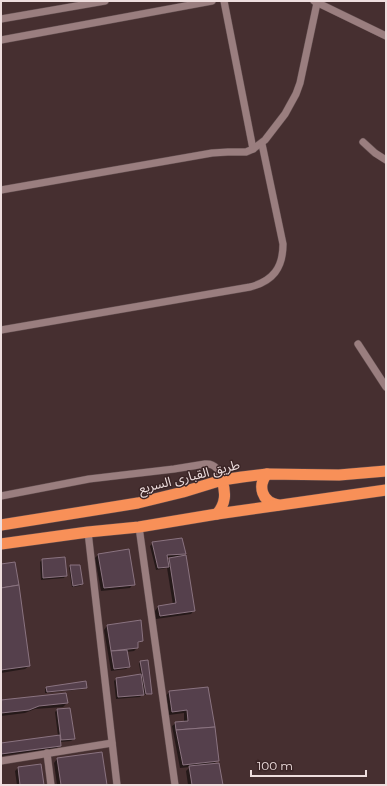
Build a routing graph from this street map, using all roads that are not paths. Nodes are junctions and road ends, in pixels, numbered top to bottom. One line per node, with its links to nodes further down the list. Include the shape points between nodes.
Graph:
1 (105, 1): 5 (street)
2 (212, 1): 7 (street)
3 (224, 1): 10 (street)
4 (315, 2): 6 (street); 9 (street, via 303,72 296,94 285,114)
5 (1, 19)
6 (386, 36)
7 (1, 40)
8 (363, 142): 11 (street)
9 (262, 144): 10 (street); 13 (street, via 283,244 280,264 268,280 250,288)
10 (253, 149): 12 (street, via 246,152 212,153)
11 (386, 160)
12 (1, 190)
13 (1, 330)
14 (358, 344): 15 (street)
15 (386, 387)
16 (386, 471): 17 (highway, طريق القبارى السريع, via 339,475)
17 (267, 474): 18 (highway, طريق القبارى السريع); 21 (highway, via 263,479 264,496 268,501)
18 (222, 480): 20 (street, via 216,466 205,464 89,480); 22 (highway, via 225,500); 23 (highway, طريق القبارى السريع, via 138,503)
19 (386, 490): 21 (highway)
20 (1, 496)
21 (279, 505): 22 (highway)
22 (217, 514): 24 (highway)
23 (1, 525)
24 (138, 527): 25 (highway); 32 (street)
25 (88, 532): 26 (highway); 27 (street)
26 (1, 544)
27 (112, 743): 28 (street); 31 (street)
28 (47, 754): 29 (street); 30 (street)
29 (1, 761)
30 (51, 785)
31 (117, 785)
32 (175, 785)

